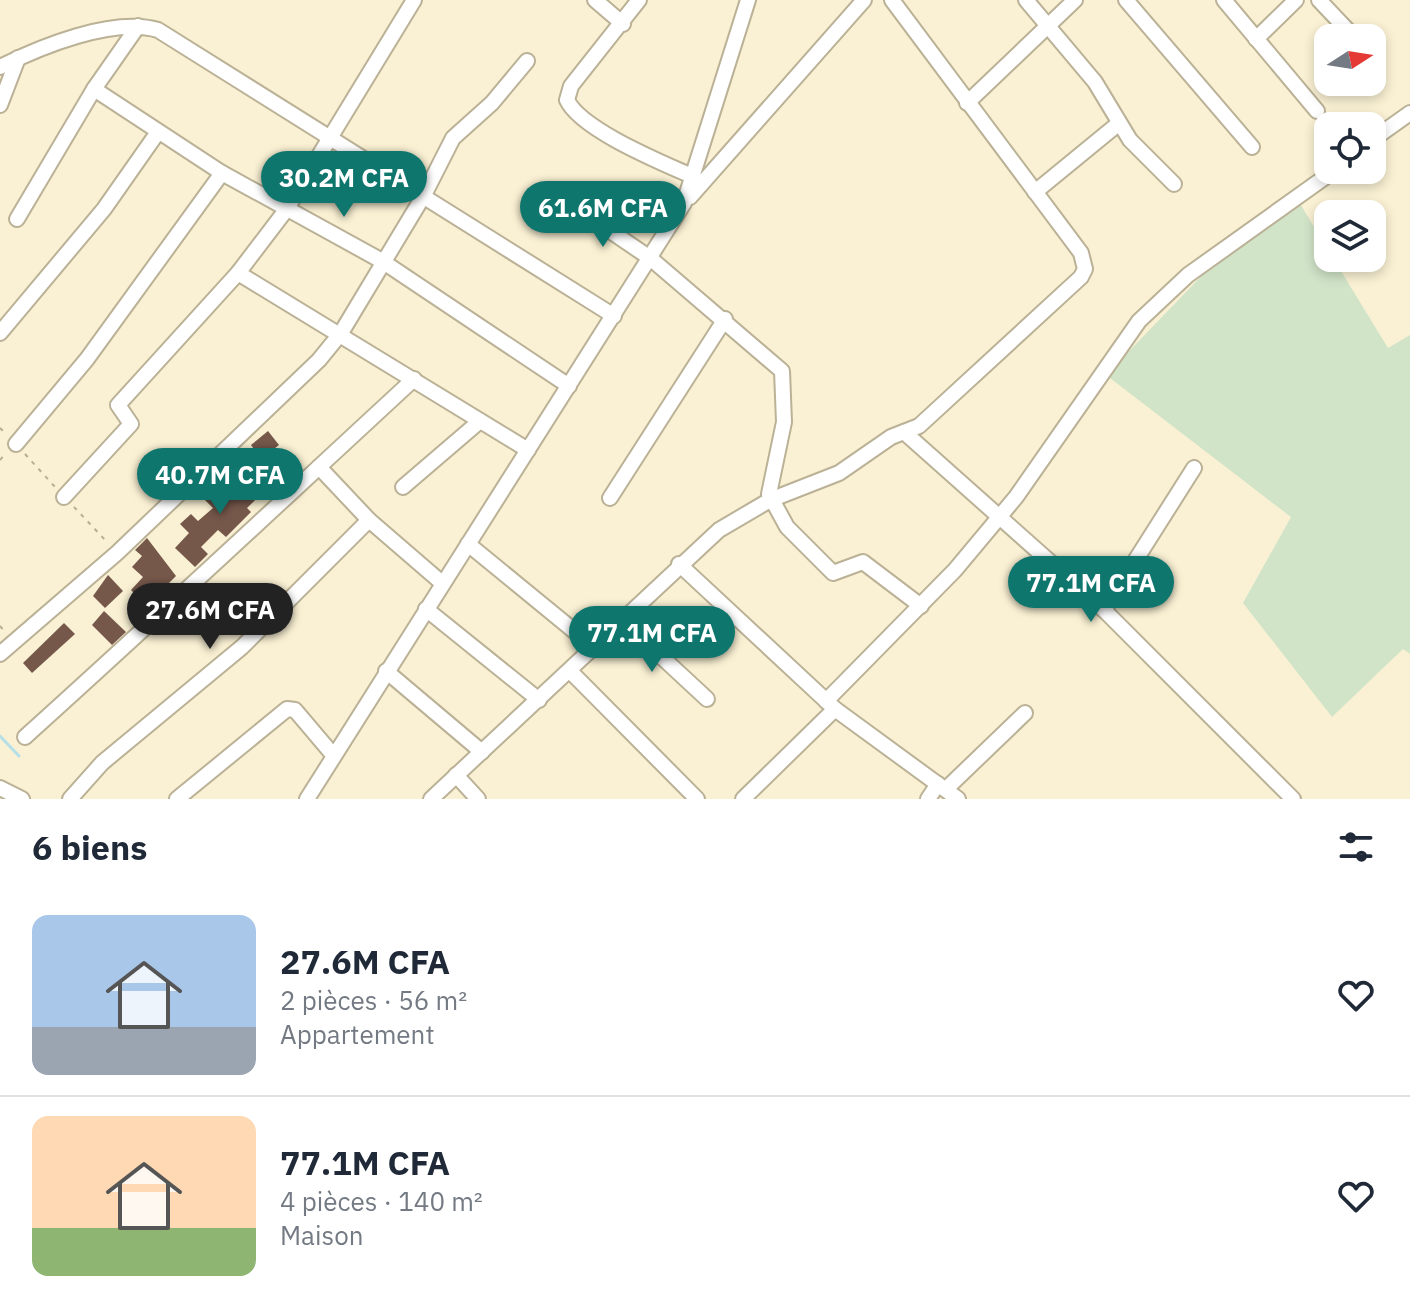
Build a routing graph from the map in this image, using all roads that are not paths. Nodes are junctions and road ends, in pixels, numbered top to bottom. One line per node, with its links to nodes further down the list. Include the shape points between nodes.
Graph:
1 (414, 0): 29 (street)
2 (595, 0): 13 (street)
3 (639, 0): 13 (street)
4 (748, 0): 32 (street)
5 (864, 0): 37 (street)
6 (892, 0): 22 (street)
7 (1026, 0): 15 (street)
8 (1075, 0): 15 (street)
9 (1126, 0): 30 (street)
10 (1224, 0): 17 (street)
11 (1296, 0): 17 (street)
12 (1319, 0): 14 (street)
13 (623, 24): 32 (street, via 571,86 567,100 616,140)
14 (1342, 24)
15 (1049, 25): 22 (street); 26 (street, via 1095,82)
16 (138, 26): 18 (street, via 38,48); 21 (street); 29 (street, via 158,30)
17 (1256, 39): 24 (street)
18 (18, 58): 20 (street); 23 (street)
19 (527, 61): 36 (street, via 453,138)
20 (0, 67)
21 (94, 89): 28 (street); 40 (street)
22 (967, 103): 35 (street)
23 (0, 105)
24 (1317, 111)
25 (1410, 113): 27 (street)
26 (1118, 124): 33 (street); 35 (street)
27 (1386, 130)
28 (158, 132): 31 (street); 46 (street, via 104,209)
29 (330, 138): 36 (street); 39 (street)
30 (1252, 147)
31 (222, 173): 39 (street); 52 (street, via 87,359)
32 (694, 177): 37 (street)
33 (1174, 184)
34 (1315, 184): 60 (street, via 1188,275 1139,321 1048,456)
35 (1035, 192): 51 (street, via 1081,253 1081,277 932,417)
36 (424, 195): 42 (street); 44 (street)
37 (684, 203): 41 (street)
38 (578, 209): 41 (street)
39 (286, 210): 42 (street); 43 (street)
40 (17, 219)
41 (650, 258): 44 (street); 45 (street)
42 (382, 261): 47 (street); 49 (street)
43 (238, 273): 47 (street); 57 (street, via 118,405 131,424)
44 (614, 316): 49 (street)
45 (725, 319): 58 (street); 59 (street, via 777,364 785,381 784,422)
46 (0, 333)
47 (341, 333): 48 (street); 70 (street, via 279,401 70,596)
48 (414, 379): 50 (street); 54 (street)
49 (569, 386): 53 (street)
50 (480, 421): 53 (street); 56 (street)
51 (904, 432): 59 (street, via 839,473); 60 (street)
52 (16, 444)
53 (528, 450): 62 (street)
54 (319, 467): 61 (street); 77 (street)
55 (1194, 468): 67 (street)
56 (403, 487)
57 (64, 497)
58 (610, 498)
59 (770, 500): 63 (street, via 719,530); 65 (street, via 797,539 833,573 863,562)
60 (997, 517): 65 (street); 67 (street)
61 (369, 520): 64 (street); 84 (street, via 242,647 102,763)
62 (468, 544): 64 (street); 69 (street)
63 (679, 564): 68 (street); 75 (street)
64 (442, 583): 66 (street)
65 (921, 606): 75 (street)
66 (426, 609): 71 (street); 74 (street)
67 (1104, 610): 93 (street)
68 (622, 620): 69 (street); 73 (street)
69 (595, 648): 72 (street)
70 (0, 654)
71 (386, 671): 78 (street); 79 (street)
72 (570, 671): 74 (street); 89 (street)
73 (707, 699)
74 (539, 700): 78 (street)
75 (830, 705): 81 (street); 90 (street)
76 (1025, 713): 81 (street)
77 (25, 737)
78 (482, 752): 80 (street)
79 (334, 756): 85 (street, via 295,710 287,709); 86 (street)
80 (456, 775): 87 (street); 88 (street)
81 (942, 786): 91 (street); 92 (street)
82 (0, 788): 83 (street)
83 (22, 799)
84 (70, 799)
85 (177, 799)
86 (307, 799)
87 (431, 799)
88 (478, 799)
89 (697, 799)
90 (743, 799)
91 (928, 799)
92 (958, 799)
93 (1293, 799)

